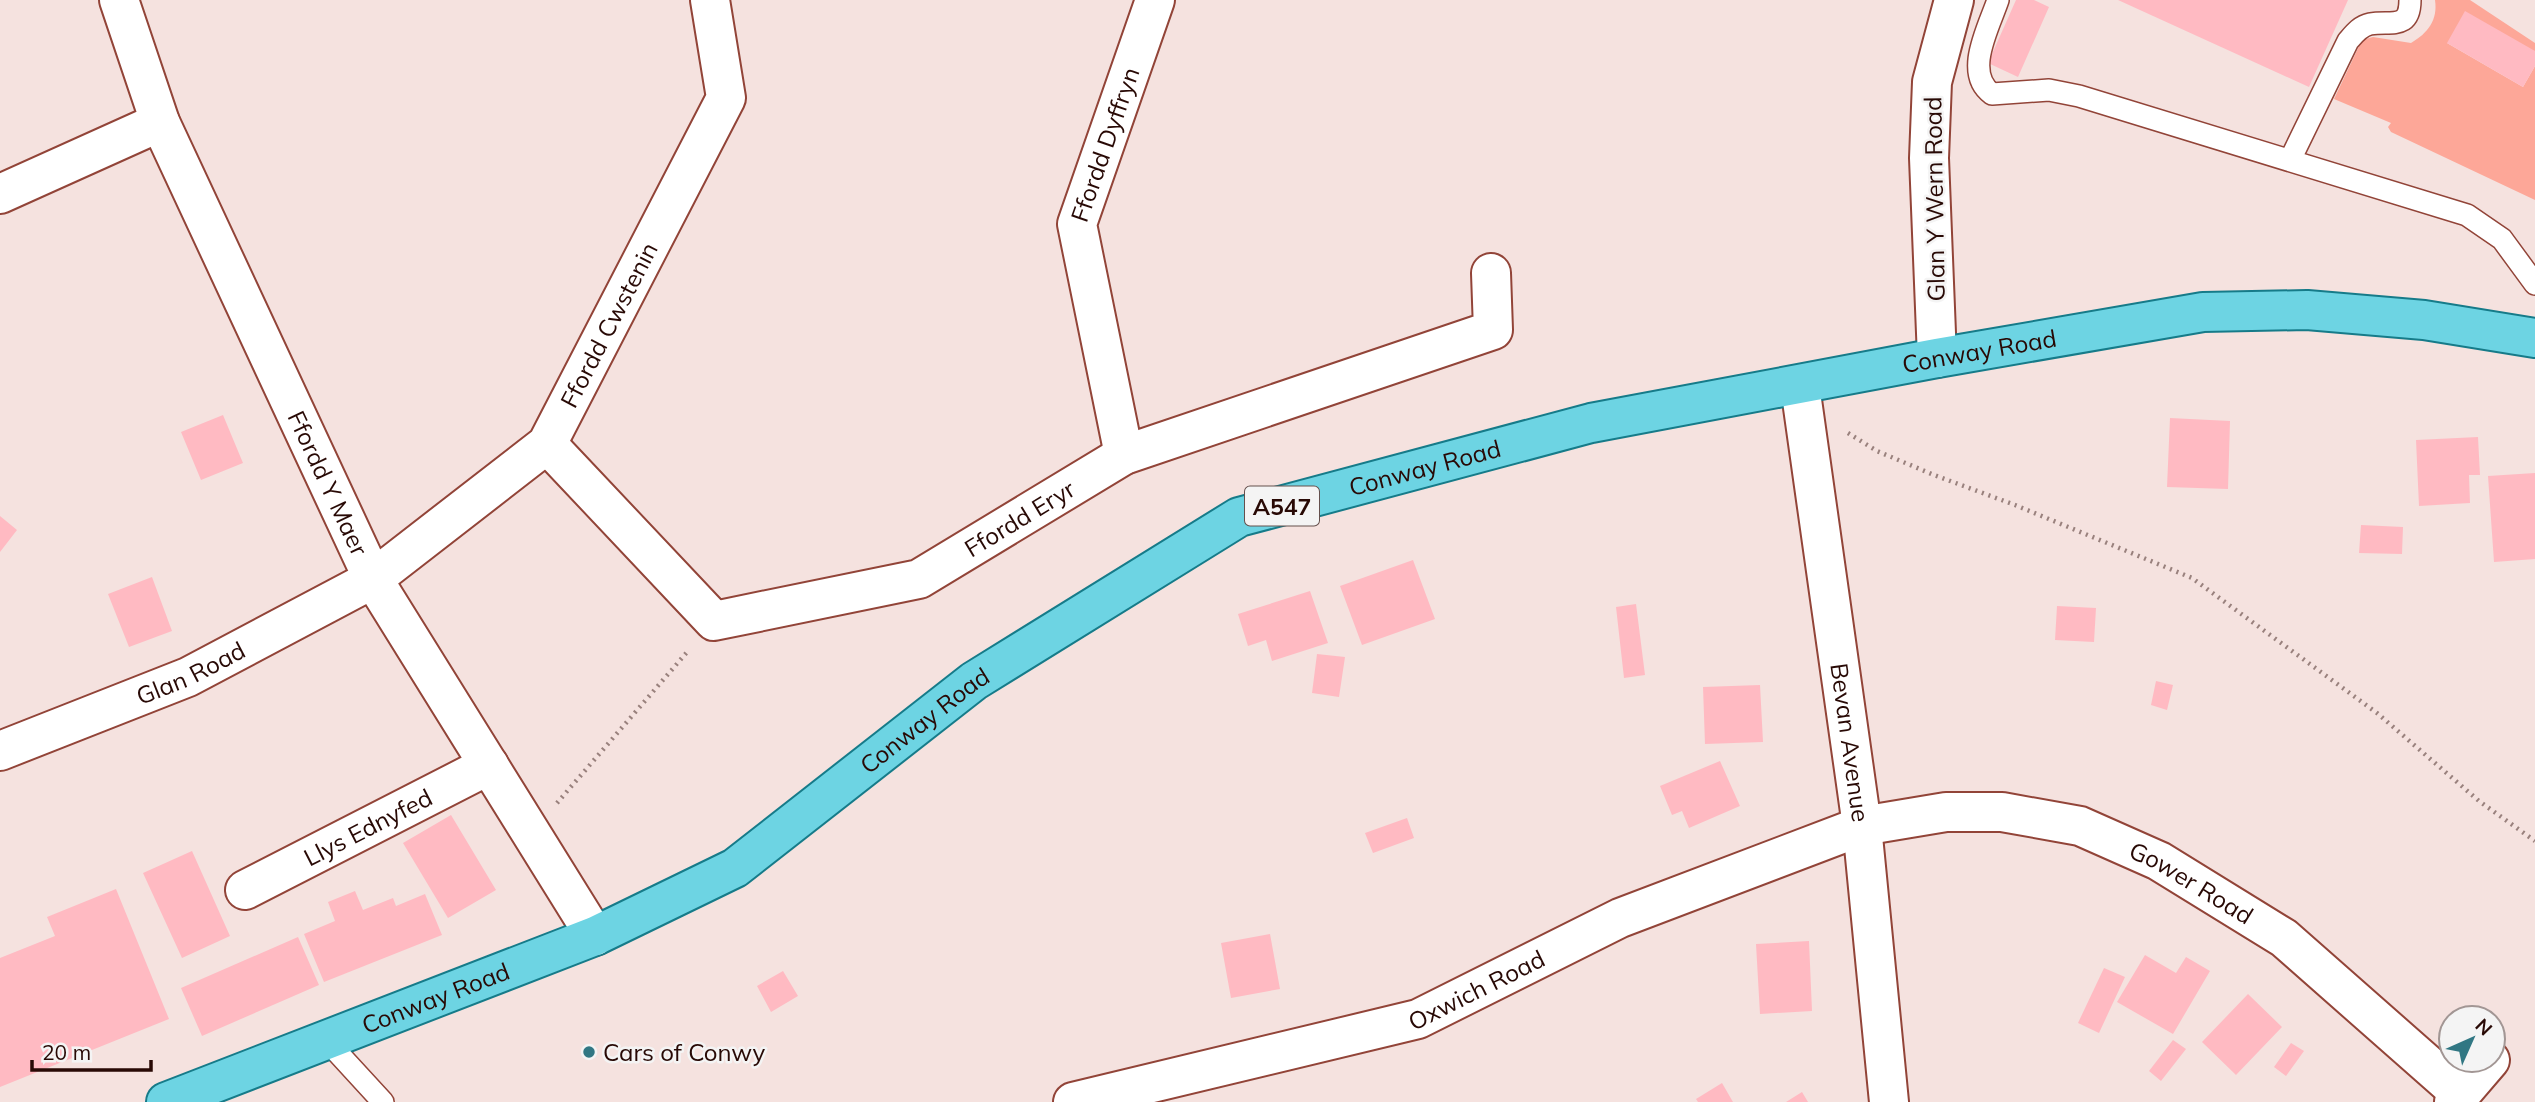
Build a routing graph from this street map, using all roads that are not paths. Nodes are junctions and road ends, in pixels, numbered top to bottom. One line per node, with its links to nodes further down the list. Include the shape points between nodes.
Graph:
1 (120, 0): 7 (street, Ffordd Y Maer)
2 (709, 0): 15 (street, Ffordd Cwstenin, via 726,98)
3 (1155, 0): 16 (street, Ffordd Dyffryn, via 1077,224)
4 (1955, 0): 13 (street, Glan Y Wern Road, via 1932,82 1929,158)
5 (1998, 0): 8 (lane, via 1979,66 1980,80 1992,94 2049,90 2079,96)
6 (2410, 0): 8 (lane, via 2405,19 2367,24 2348,41)
7 (160, 122): 9 (street); 17 (street, Ffordd Y Maer)
8 (2290, 160): 11 (lane, via 2467,215 2502,239)
9 (0, 194)
10 (1491, 272): 16 (street, Ffordd Eryr, via 1493,330)
11 (2535, 284)
12 (2535, 338): 13 (main road, Conway Road / A547, via 2424,320 2307,310 2203,312)
13 (1937, 358): 14 (main road, Conway Road / A547)
14 (1801, 395): 20 (street, Bevan Avenue); 22 (main road, Conway Road / A547, via 1591,424 1238,517 974,681 736,868)
15 (547, 443): 16 (street, Ffordd Eryr, via 714,621 919,579); 17 (street, Ffordd Cwstenin)
16 (1124, 455)
17 (373, 579): 18 (street, Glan Road, via 188,677); 19 (street, Ffordd Y Maer)
18 (0, 751)
19 (489, 765): 21 (street, Llys Ednyfed); 22 (street, Ffordd Y Maer)
20 (1862, 826): 25 (street, Gower Road, via 1946,812 2002,812 2080,826 2159,861 2284,938); 28 (street, Oxwich Road, via 1620,918 1418,1018); 29 (street, Bevan Avenue)
21 (245, 890)
22 (595, 936): 23 (main road, Conway Road / A547)
23 (326, 1040): 26 (main road, Conway Road / A547); 27 (lane)
24 (2478, 1074): 25 (street, Gower Road)
25 (2457, 1098)
26 (166, 1102)
27 (383, 1102)
28 (1073, 1102)
29 (1889, 1102)

